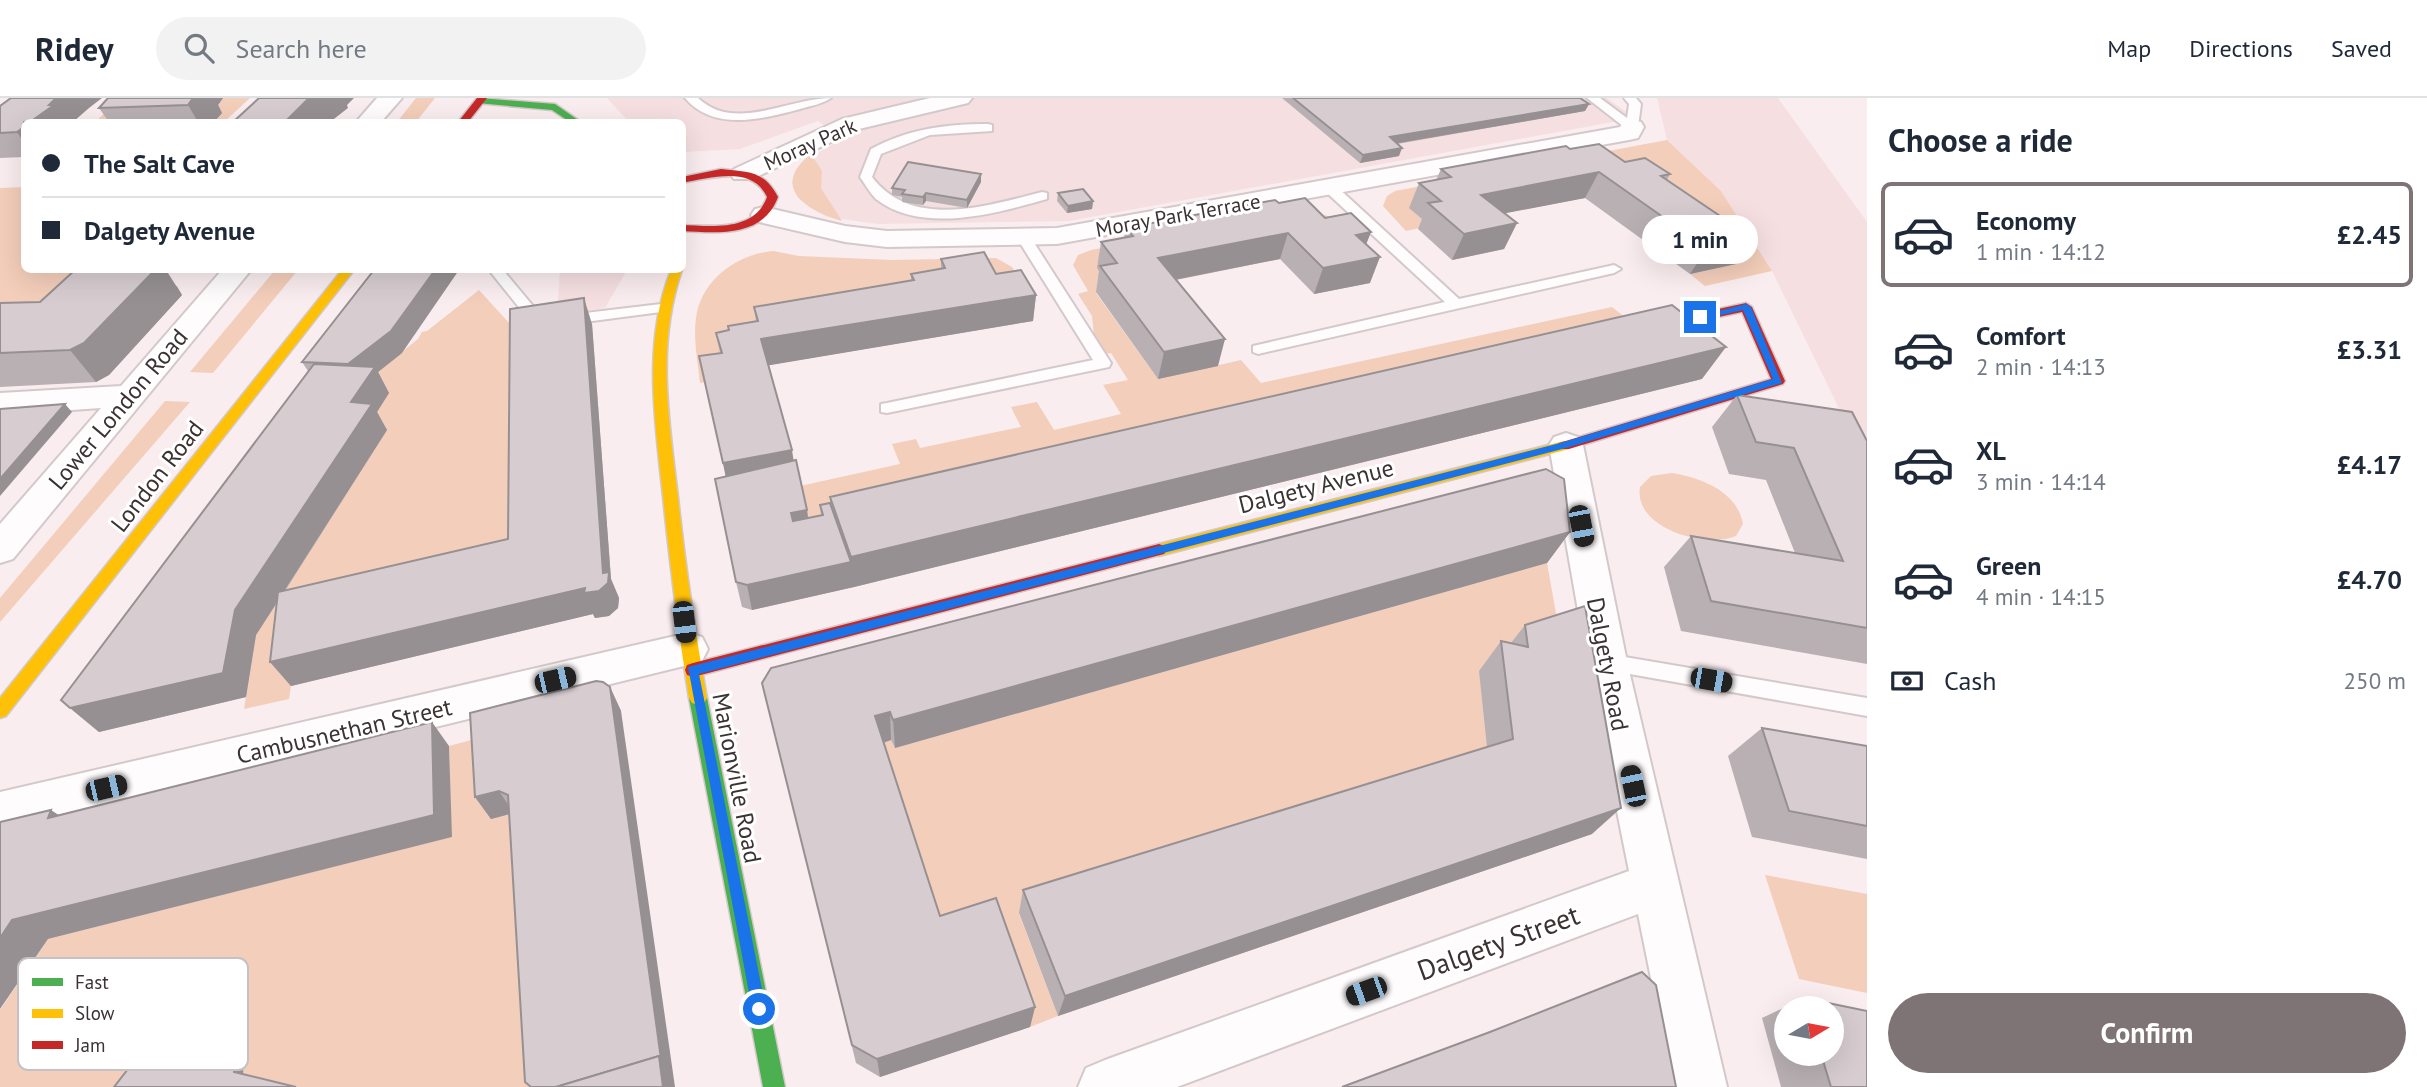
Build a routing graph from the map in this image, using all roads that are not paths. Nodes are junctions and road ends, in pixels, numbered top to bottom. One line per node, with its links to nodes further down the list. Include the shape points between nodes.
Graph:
1 (390, 98): 8 (street)
2 (691, 98): 3 (lane, via 712,112 744,117)
3 (825, 98)
4 (960, 98): 13 (street, Moray Park, via 851,124)
5 (1593, 98): 11 (lane)
6 (1629, 98): 11 (lane, via 1635,104)
7 (481, 99): 9 (street); 10 (street, via 555,107)
8 (371, 119)
9 (465, 119)
10 (572, 119)
11 (1632, 127): 15 (street, Moray Park Terrace, via 1629,133)
12 (988, 128): 16 (lane, via 957,127 892,141 875,152 866,177 870,188 908,209 936,213 995,210)
13 (743, 174): 14 (street, via 712,172); 17 (street, via 769,186 774,195)
14 (686, 179)
15 (1331, 189): 19 (street, Moray Park Terrace); 26 (lane)
16 (1042, 196)
17 (764, 215): 18 (street, via 735,229); 19 (street, Moray Park Terrace, via 887,239)
18 (691, 230): 20 (street)
19 (1024, 238): 32 (lane, via 1102,363)
20 (687, 247)
21 (1614, 269): 26 (lane)
22 (234, 273): 30 (street, Lower London Road)
23 (346, 273): 38 (street, London Road)
24 (498, 273): 27 (lane, via 539,323)
25 (675, 273): 27 (street, Marionville Road)
26 (1455, 304): 29 (lane)
27 (661, 308): 35 (street, Marionville Road, via 658,334 664,429)
28 (1653, 327): 33 (street, Dalgety Avenue, via 1746,307 1778,381)
29 (1258, 349)
30 (129, 396): 31 (street); 34 (street, Lower London Road)
31 (0, 404)
32 (887, 408)
33 (1566, 445): 35 (street, Dalgety Avenue); 36 (street, Dalgety Road)
34 (5, 538)
35 (690, 659): 39 (street, Cambusnethan Street); 41 (street, Marionville Road)
36 (1607, 662): 37 (lane); 40 (street, Dalgety Road)
37 (1867, 707)
38 (0, 711)
39 (0, 813)
40 (1654, 885): 42 (street, Dalgety Street); 43 (street, Dalgety Road)
41 (774, 1087)
42 (1105, 1087)
43 (1700, 1087)

